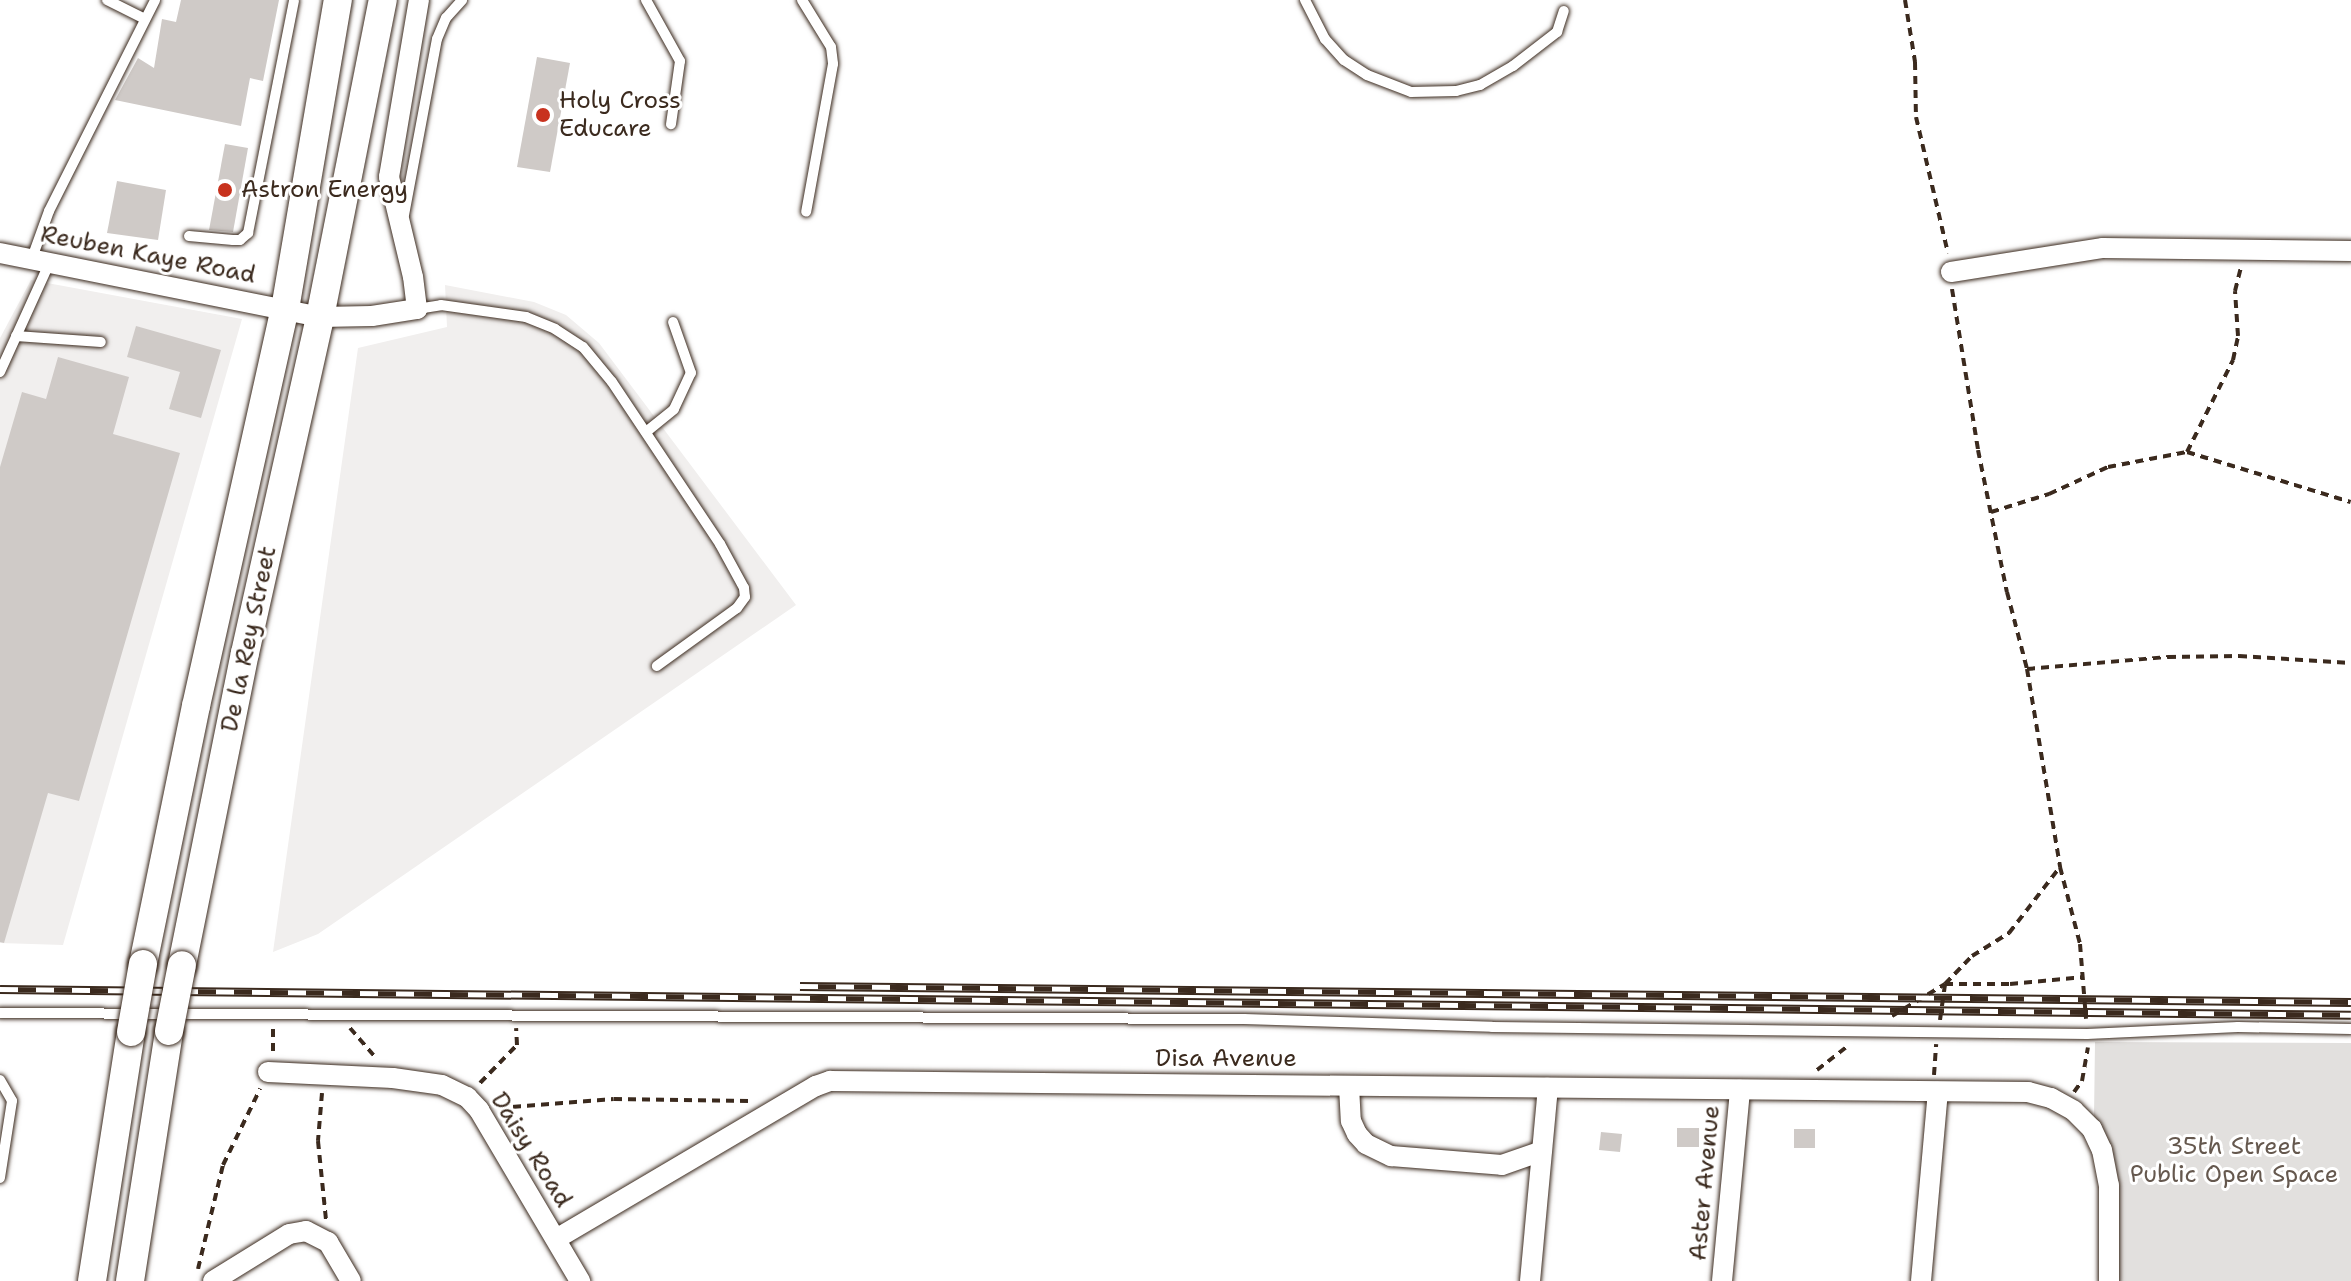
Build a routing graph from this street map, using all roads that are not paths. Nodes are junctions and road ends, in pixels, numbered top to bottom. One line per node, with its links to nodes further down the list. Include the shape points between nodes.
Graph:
1 (107, 0): 12 (lane)
2 (155, 0): 12 (lane)
3 (294, 0): 16 (lane, via 248,233 240,240)
4 (338, 0): 21 (main road, De la Rey Street)
5 (383, 0): 23 (main road, De la Rey Street)
6 (419, 0): 15 (street, via 389,177)
7 (462, 0): 15 (lane, via 437,39)
8 (646, 0): 13 (lane, via 680,61)
9 (802, 0): 14 (lane, via 831,47 833,64)
10 (1305, 0): 11 (lane, via 1325,39 1344,60 1411,92 1480,85 1557,32)
11 (1564, 11)
12 (145, 19): 19 (lane, via 55,198)
13 (671, 124)
14 (806, 212)
15 (402, 228): 22 (street)
16 (189, 236)
17 (2351, 251): 20 (street, via 2103,248)
18 (0, 253): 19 (street, Reuben Kaye Road)
19 (41, 260): 21 (street, Reuben Kaye Road); 25 (lane)
20 (1951, 272)
21 (285, 309): 23 (street, Reuben Kaye Road); 42 (main road, De la Rey Street, bridge, via 143,964)
22 (417, 309): 23 (street, Reuben Kaye Road); 28 (lane, via 441,305 490,310 555,329 583,347)
23 (320, 317): 43 (main road, De la Rey Street, bridge, via 182,965)
24 (673, 322): 28 (lane, via 691,373 674,409)
25 (16, 336): 26 (lane); 27 (lane)
26 (101, 342)
27 (0, 372)
28 (646, 432): 29 (lane, via 720,544 745,597)
29 (657, 666)
30 (0, 1013): 31 (lane, via 1244,1019 1939,1033)
31 (2351, 1029)
32 (268, 1072): 40 (street, Daisy Road, via 442,1085 473,1103)
33 (0, 1080): 39 (lane, via 12,1101)
34 (1349, 1086): 35 (street, Disa Avenue); 38 (street, via 1357,1134 1391,1156 1493,1166); 40 (street, Disa Avenue, via 830,1081)
35 (1548, 1088): 36 (street, Disa Avenue); 38 (street)
36 (1740, 1090): 37 (street, Disa Avenue); 47 (street, Aster Avenue)
37 (1938, 1092): 48 (street); 49 (street, Disa Avenue, via 2028,1092 2061,1103 2092,1129 2106,1160)
38 (1542, 1151): 46 (street)
39 (0, 1178)
40 (556, 1239): 45 (street, Daisy Road)
41 (205, 1279): 44 (street, via 289,1234 306,1231 328,1242)
42 (92, 1281)
43 (130, 1281)
44 (351, 1281)
45 (580, 1281)
46 (1530, 1281)
47 (1722, 1281)
48 (1921, 1281)
49 (2109, 1281)

